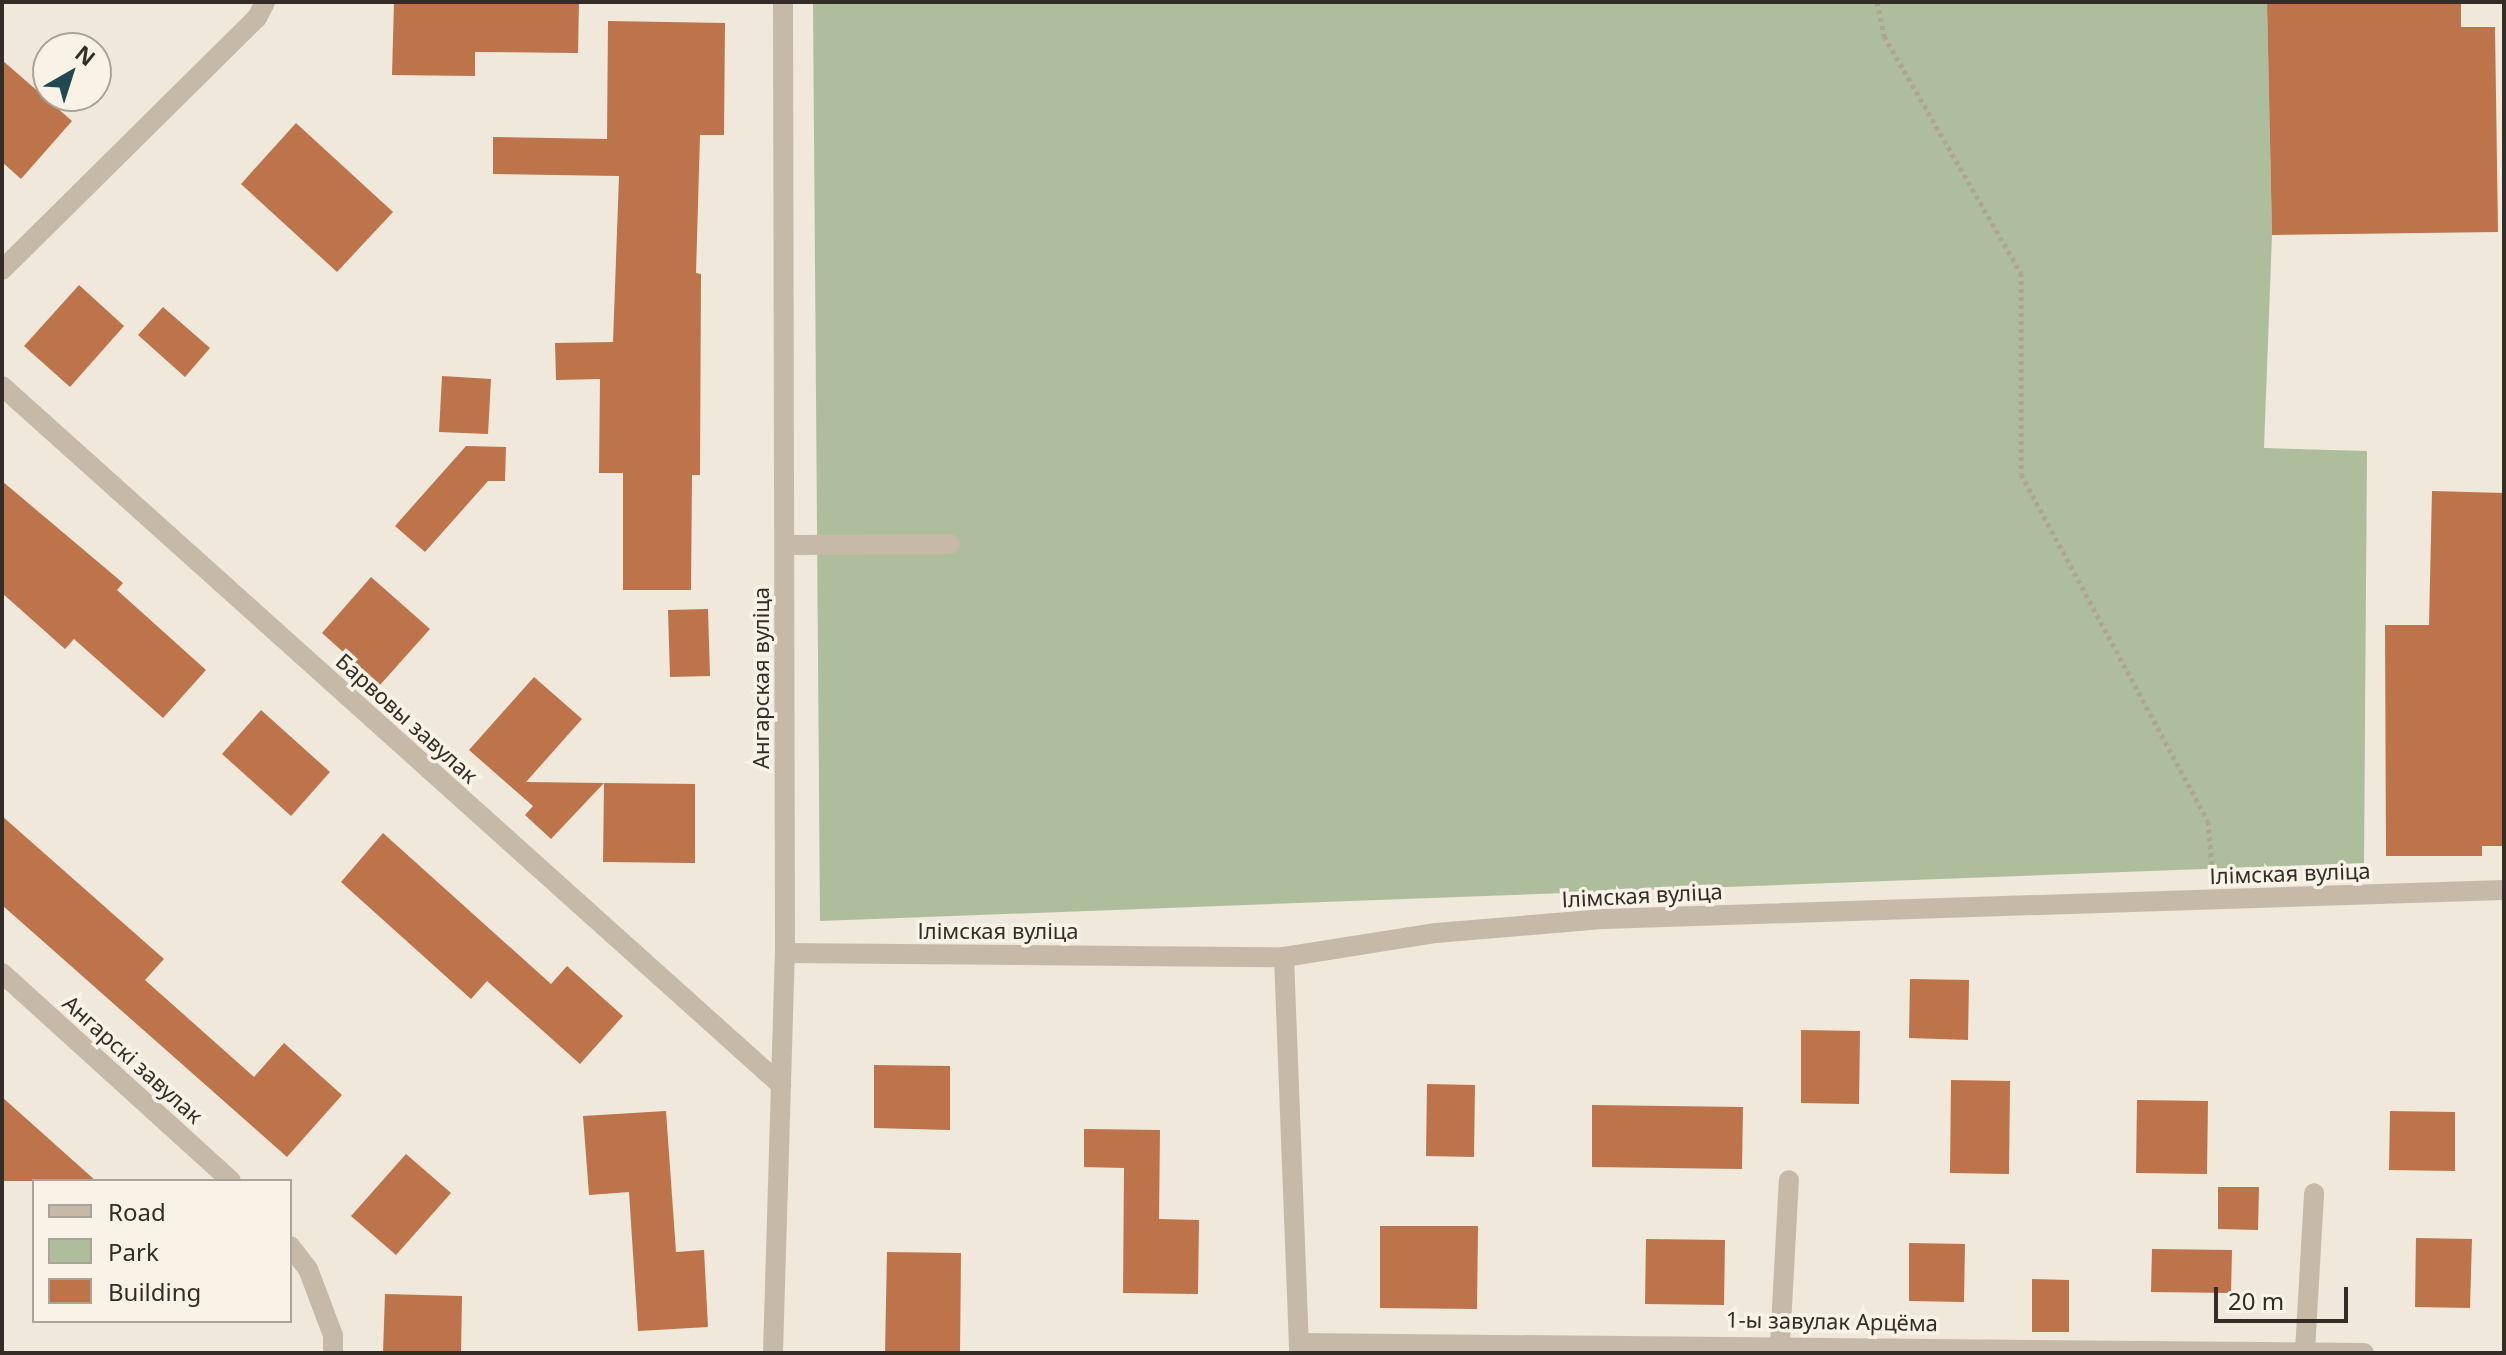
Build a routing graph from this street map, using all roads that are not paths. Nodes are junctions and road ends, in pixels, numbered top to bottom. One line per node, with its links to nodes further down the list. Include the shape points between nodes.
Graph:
1 (265, 2): 3 (street, via 257,18)
2 (783, 2): 6 (street, Ангарская вуліца)
3 (2, 270)
4 (2, 386): 11 (street, Барвовы завулак)
5 (950, 544): 6 (street)
6 (785, 545): 8 (street, Ангарская вуліца)
7 (2504, 890): 9 (street, Ілімская вуліца, via 1604,919 1436,933)
8 (785, 953): 9 (street, Ілімская вуліца); 11 (street, Ангарская вуліца)
9 (1284, 957): 17 (street, 1-ы завулак Арцёма)
10 (2, 973): 12 (street, Ангарскі завулак)
11 (781, 1085): 20 (street, Ангарская вуліца)
12 (229, 1179)
13 (1789, 1180): 16 (street)
14 (2314, 1193): 18 (street)
15 (292, 1249): 19 (street, via 308,1269 333,1335)
16 (1780, 1344): 17 (street, 1-ы завулак Арцёма); 18 (street, 1-ы завулак Арцёма)
17 (1299, 1348)
18 (2305, 1351): 21 (street, 1-ы завулак Арцёма)
19 (333, 1353)
20 (773, 1353)
21 (2364, 1353)

